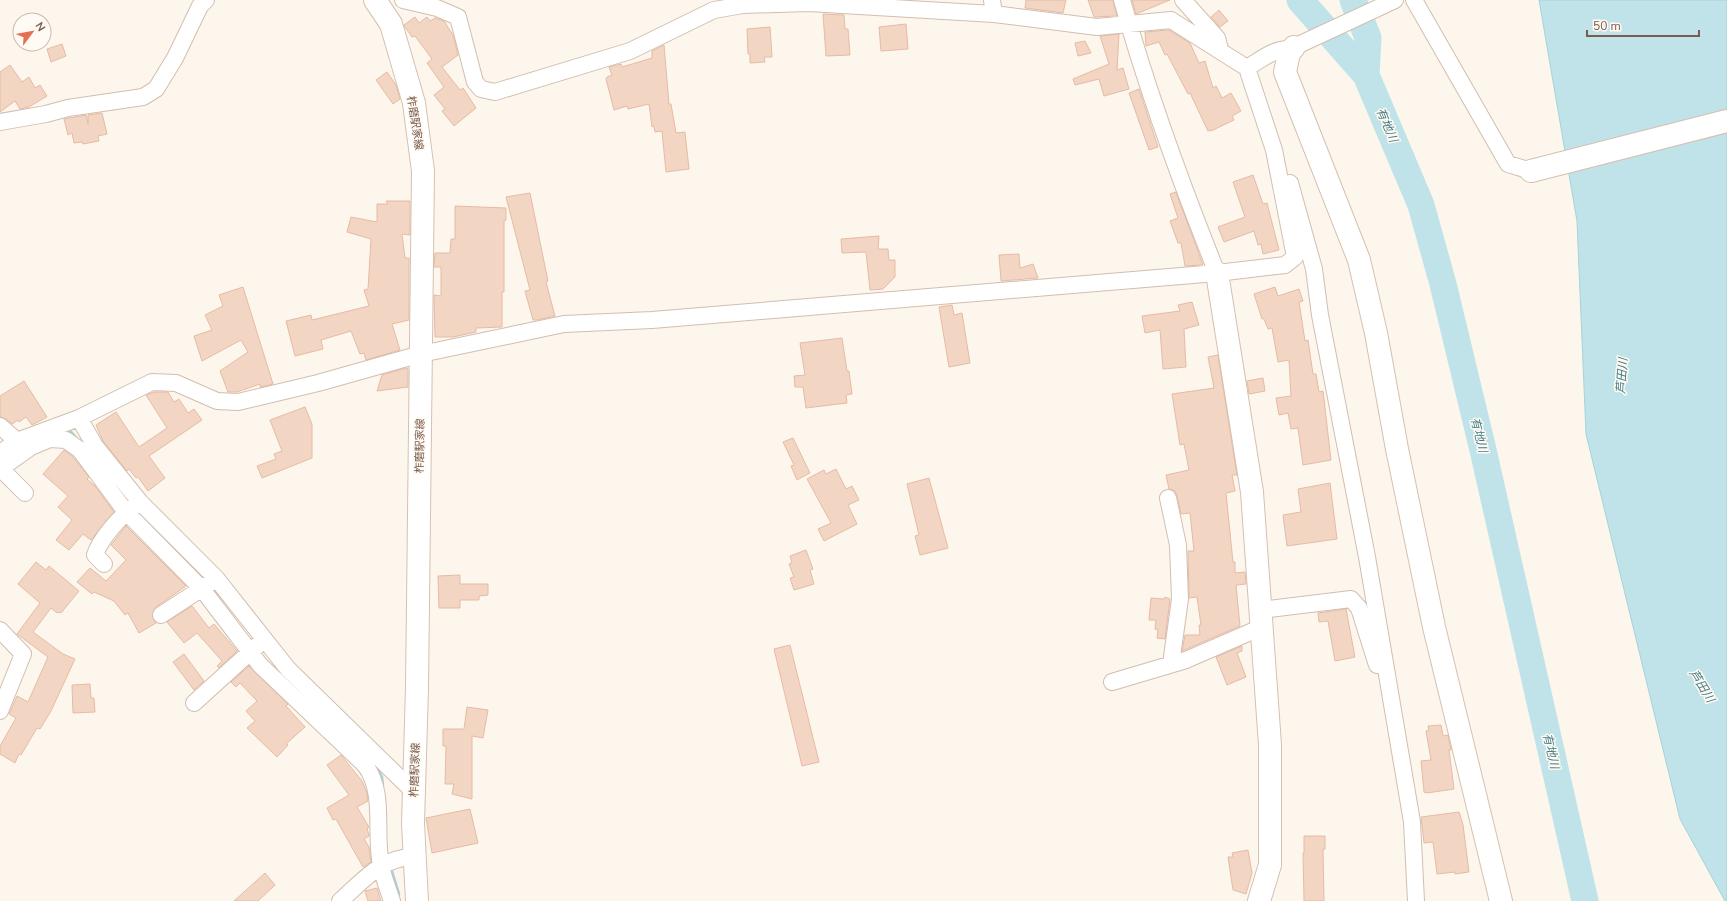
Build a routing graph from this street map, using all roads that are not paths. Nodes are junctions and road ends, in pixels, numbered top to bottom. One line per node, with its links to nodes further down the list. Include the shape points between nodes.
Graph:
1 (375, 0): 19 (street, 柞磨駅家線, via 391,24 415,111 422,171)
2 (403, 0): 8 (street, via 437,8 458,17 475,82 481,89 495,92 630,51)
3 (1122, 0): 10 (street)
4 (1183, 0): 12 (street, via 1217,38)
5 (1395, 0): 11 (street)
6 (1414, 0): 17 (street, via 1508,164)
7 (200, 2): 15 (street, via 175,58 156,89 143,97 68,108)
8 (711, 5): 9 (street, via 809,3)
9 (993, 7): 10 (street, via 1097,26)
10 (1128, 24): 12 (street, via 1172,20); 18 (street, via 1154,108)
11 (1292, 49): 13 (street, via 1285,48); 49 (street, via 1285,72 1359,260 1376,333 1434,627)
12 (1221, 51): 13 (street)
13 (1247, 68): 16 (street)
14 (1727, 120): 17 (street)
15 (0, 122)
16 (1274, 150): 18 (street, via 1295,257 1285,265); 37 (street, via 1286,168 1314,269 1320,315)
17 (1531, 171)
18 (1217, 273): 19 (street, via 660,319 564,324); 32 (street, via 1252,492)
19 (421, 354): 20 (street, via 238,402 217,401 176,383 152,382); 41 (street, 柞磨駅家線)
20 (78, 418): 22 (street); 26 (street, via 95,446)
21 (0, 426): 22 (street)
22 (17, 442): 23 (street)
23 (0, 464): 24 (street); 27 (street, via 50,439 66,440 80,450)
24 (25, 493)
25 (1168, 498): 36 (street, via 1178,545 1180,599)
26 (140, 502): 27 (street); 29 (street)
27 (126, 512): 28 (street, via 98,547 95,555); 30 (street)
28 (104, 564)
29 (216, 578): 30 (street); 34 (street)
30 (202, 589): 31 (street); 35 (street)
31 (161, 615)
32 (1261, 618): 36 (street, via 1186,660); 37 (street, via 1351,600 1359,608 1380,673); 47 (street, via 1270,745 1270,865)
33 (0, 630): 40 (street, via 23,654)
34 (264, 641): 35 (street); 41 (street, via 288,669)
35 (250, 652): 39 (street); 43 (street, via 260,665 365,765 372,775 377,795)
36 (1171, 664): 38 (street)
37 (1388, 678): 48 (street, via 1412,822)
38 (1112, 682)
39 (194, 703)
40 (0, 711)
41 (414, 792): 42 (street, 柞磨駅家線)
42 (408, 857): 43 (street); 46 (street, 柞磨駅家線)
43 (380, 865): 44 (street); 45 (street)
44 (340, 901)
45 (392, 901)
46 (417, 901)
47 (1259, 901)
48 (1416, 901)
49 (1501, 901)

